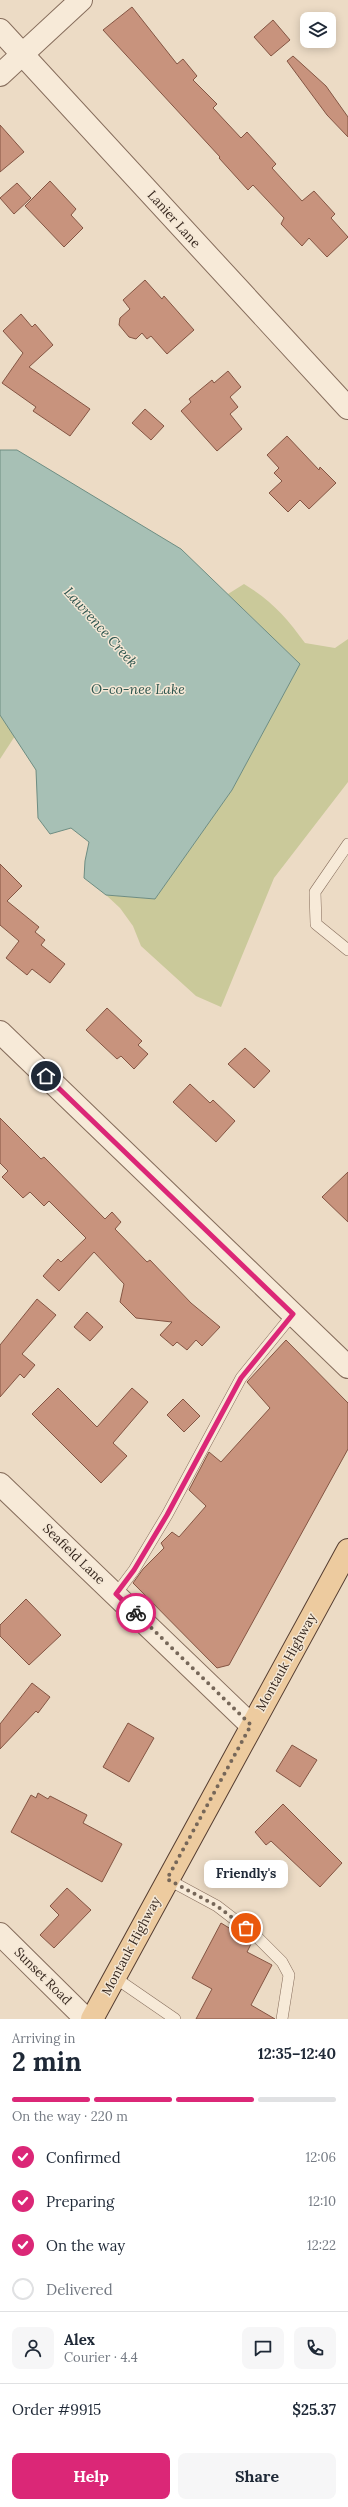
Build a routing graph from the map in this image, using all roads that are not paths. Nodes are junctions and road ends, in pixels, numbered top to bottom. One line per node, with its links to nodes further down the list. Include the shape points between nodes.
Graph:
1 (82, 0): 3 (street)
2 (0, 30): 3 (street, Lanier Lane)
3 (23, 54): 4 (street); 5 (street, Lanier Lane)
4 (0, 75)
5 (348, 408)
6 (348, 844): 7 (lane, via 315,892 316,924)
7 (348, 950)
8 (0, 1032): 9 (street)
9 (293, 1314): 10 (street); 13 (lane, via 241,1378 163,1522)
10 (348, 1367)
11 (0, 1484): 13 (street, Seafield Lane)
12 (346, 1556): 14 (main road, Montauk Highway)
13 (116, 1594): 14 (street, Seafield Lane)
14 (251, 1725): 15 (main road, Montauk Highway)
15 (167, 1879): 17 (main road, Montauk Highway); 21 (lane, via 217,1906 256,1936 282,1962 289,1975)
16 (0, 1934): 18 (street, Sunset Road)
17 (114, 1977): 19 (main road, Montauk Highway); 20 (lane)
18 (86, 2019)
19 (92, 2019)
20 (175, 2019)
21 (282, 2019)

